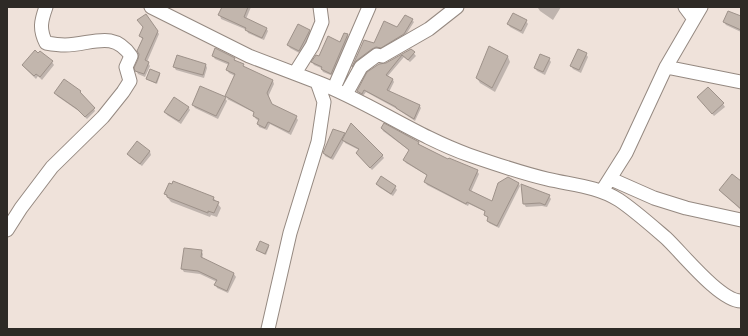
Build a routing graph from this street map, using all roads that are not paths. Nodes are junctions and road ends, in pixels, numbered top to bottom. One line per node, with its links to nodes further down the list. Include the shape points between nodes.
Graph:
1 (46, 7): 17 (street, via 41,32 46,43 66,45 100,40 116,41 125,47 131,56 126,67 130,81 103,117 52,167)
2 (151, 7): 10 (street, via 249,56)
3 (320, 7): 10 (street, via 322,22 312,46)
4 (369, 7): 13 (street)
5 (457, 7): 13 (street, via 429,29 382,56 377,55 361,67)
6 (685, 7): 8 (street)
7 (701, 7): 8 (street)
8 (694, 19): 9 (street)
9 (666, 67): 12 (street); 14 (street, via 626,153)
10 (295, 73): 11 (street)
11 (317, 82): 13 (street); 19 (street, via 324,102 318,142 290,233)
12 (741, 82)
13 (340, 91): 15 (street, via 468,155 547,179)
14 (611, 179): 15 (street); 16 (street, via 654,198)
15 (602, 191): 18 (street, via 620,200 666,238 716,289)
16 (741, 220)
17 (7, 230)
18 (741, 301)
19 (268, 329)

